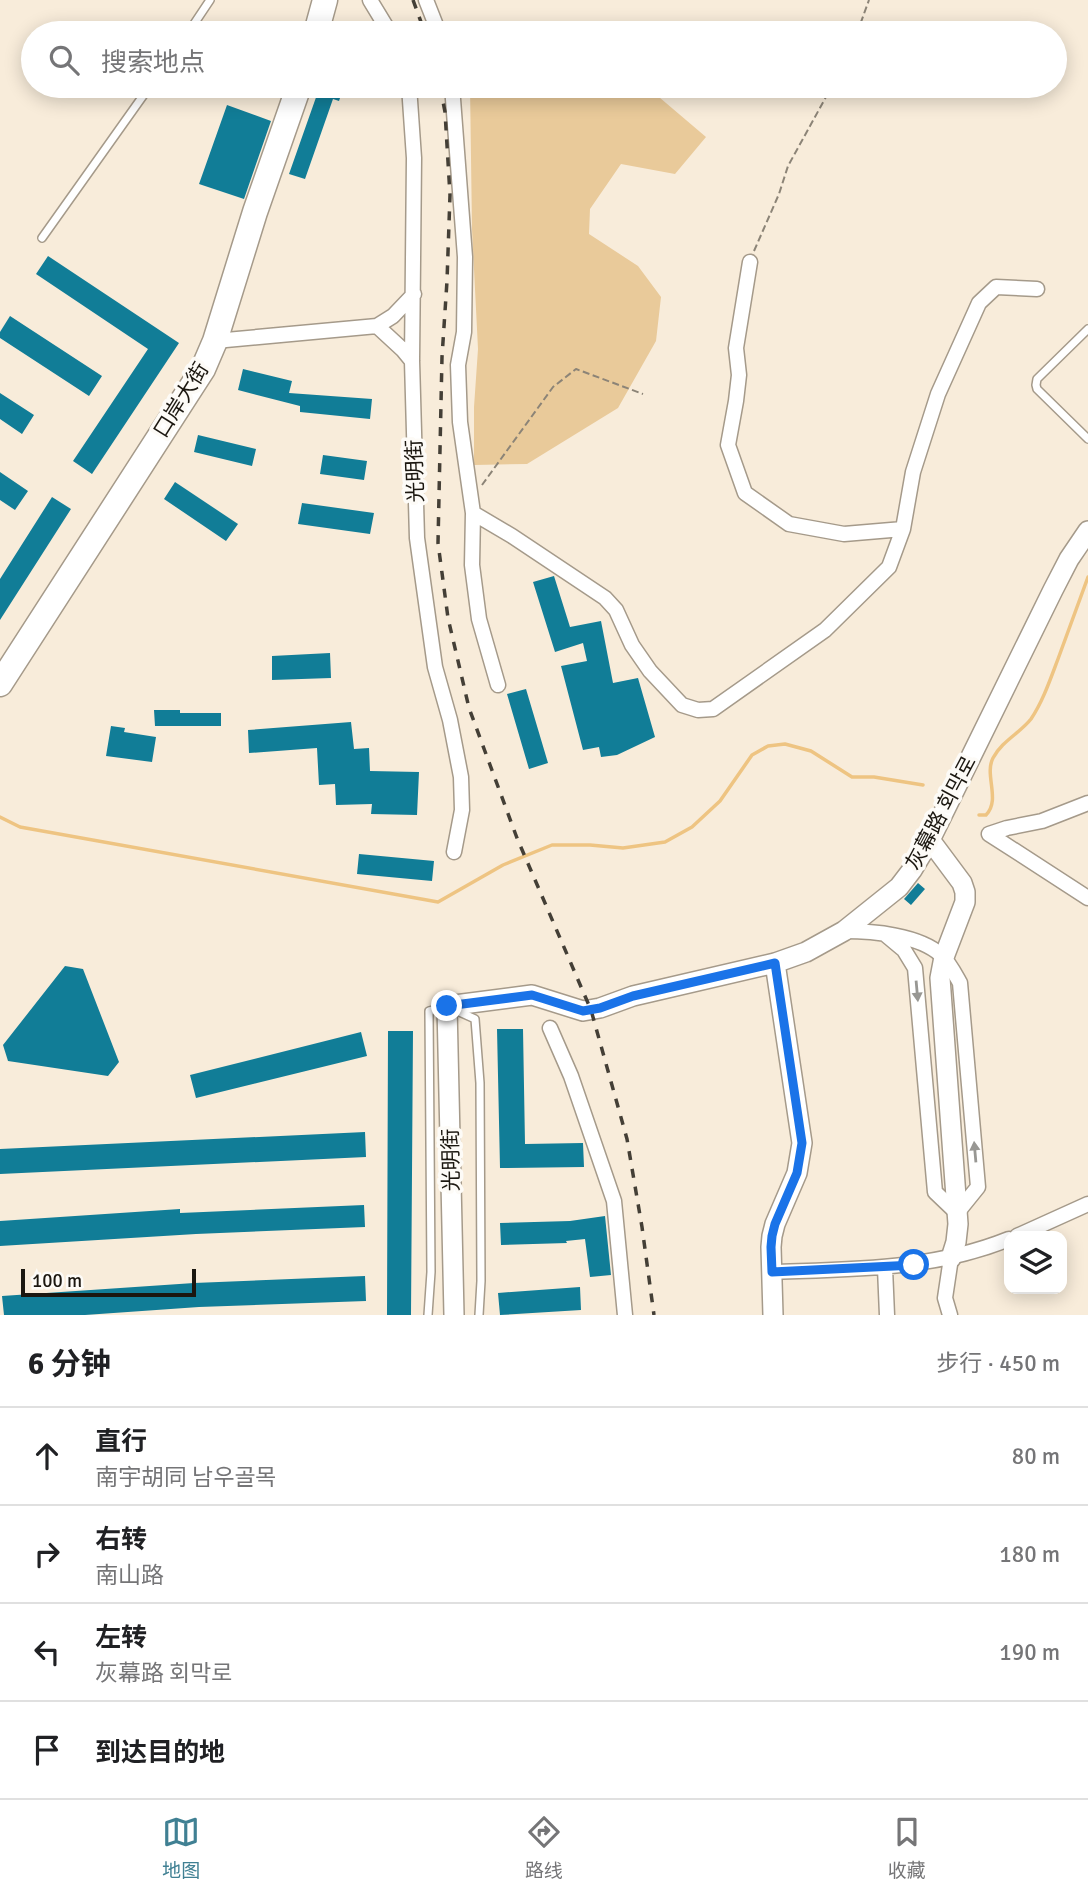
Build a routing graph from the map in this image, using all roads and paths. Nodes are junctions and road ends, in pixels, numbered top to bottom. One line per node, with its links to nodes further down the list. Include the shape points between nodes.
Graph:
1 (210, 0): 6 (lane)
2 (325, 0): 7 (highway)
3 (370, 0): 8 (street)
4 (426, 0): 9 (street)
5 (869, 0): 10 (path)
6 (196, 21)
7 (319, 21)
8 (383, 21)
9 (434, 21)
10 (861, 21)
11 (141, 98): 16 (lane)
12 (295, 98): 22 (highway, 口岸大街)
13 (410, 98): 19 (street, 光明街)
14 (453, 98): 26 (street, via 465,257 464,332 458,365 460,422)
15 (825, 98): 17 (path, via 788,166)
16 (42, 238)
17 (750, 262): 27 (street, via 736,348 739,375 728,445 745,493 789,524 844,534)
18 (1037, 289): 27 (street, via 996,287 979,303 938,394 912,472)
19 (414, 294): 20 (street); 23 (street, 光明街)
20 (377, 326): 22 (street); 23 (street)
21 (1088, 329): 25 (lane, via 1035,385)
22 (215, 341): 29 (highway, 口岸大街, via 203,369)
23 (412, 361): 33 (street, 光明街, via 417,538 435,667 461,777 462,810)
24 (643, 394): 26 (path, via 576,369 553,387)
25 (1088, 439)
26 (472, 507): 27 (street, via 605,598 650,671 682,705 698,710 713,709 825,630 889,567); 30 (street, via 477,606)
27 (903, 530)
28 (1088, 531): 32 (main road, 灰幕路 회막로, via 1053,590)
29 (0, 684)
30 (498, 685)
31 (1088, 803): 34 (street, via 989,834)
32 (930, 840): 35 (main road, 灰幕路 회막로, via 898,887); 37 (main road, via 965,892 962,914)
33 (454, 852)
34 (1088, 898)
35 (844, 931): 36 (street); 38 (main road, 灰幕路 회막로)
36 (886, 935): 37 (street, via 920,943); 42 (street, one-way to 42, via 904,950 915,968 935,1192)
37 (944, 957): 42 (main road, via 940,978)
38 (775, 963): 39 (main road, 灰幕路 회막로, via 592,1010 532,995); 47 (main road, via 802,1143 797,1173 772,1236)
39 (447, 1006): 48 (lane, via 429,1011); 49 (main road, 光明街); 50 (lane, via 475,1019 480,1096)
40 (550, 1028): 51 (street, via 614,1201)
41 (1088, 1204): 43 (street)
42 (957, 1213): 45 (main road)
43 (1028, 1231)
44 (1004, 1242): 45 (street)
45 (951, 1258): 46 (street); 54 (street, via 945,1298)
46 (885, 1268): 47 (street); 53 (street)
47 (772, 1272): 52 (main road)
48 (428, 1315)
49 (454, 1315)
50 (479, 1315)
51 (625, 1315)
52 (773, 1315)
53 (887, 1315)
54 (950, 1315)

